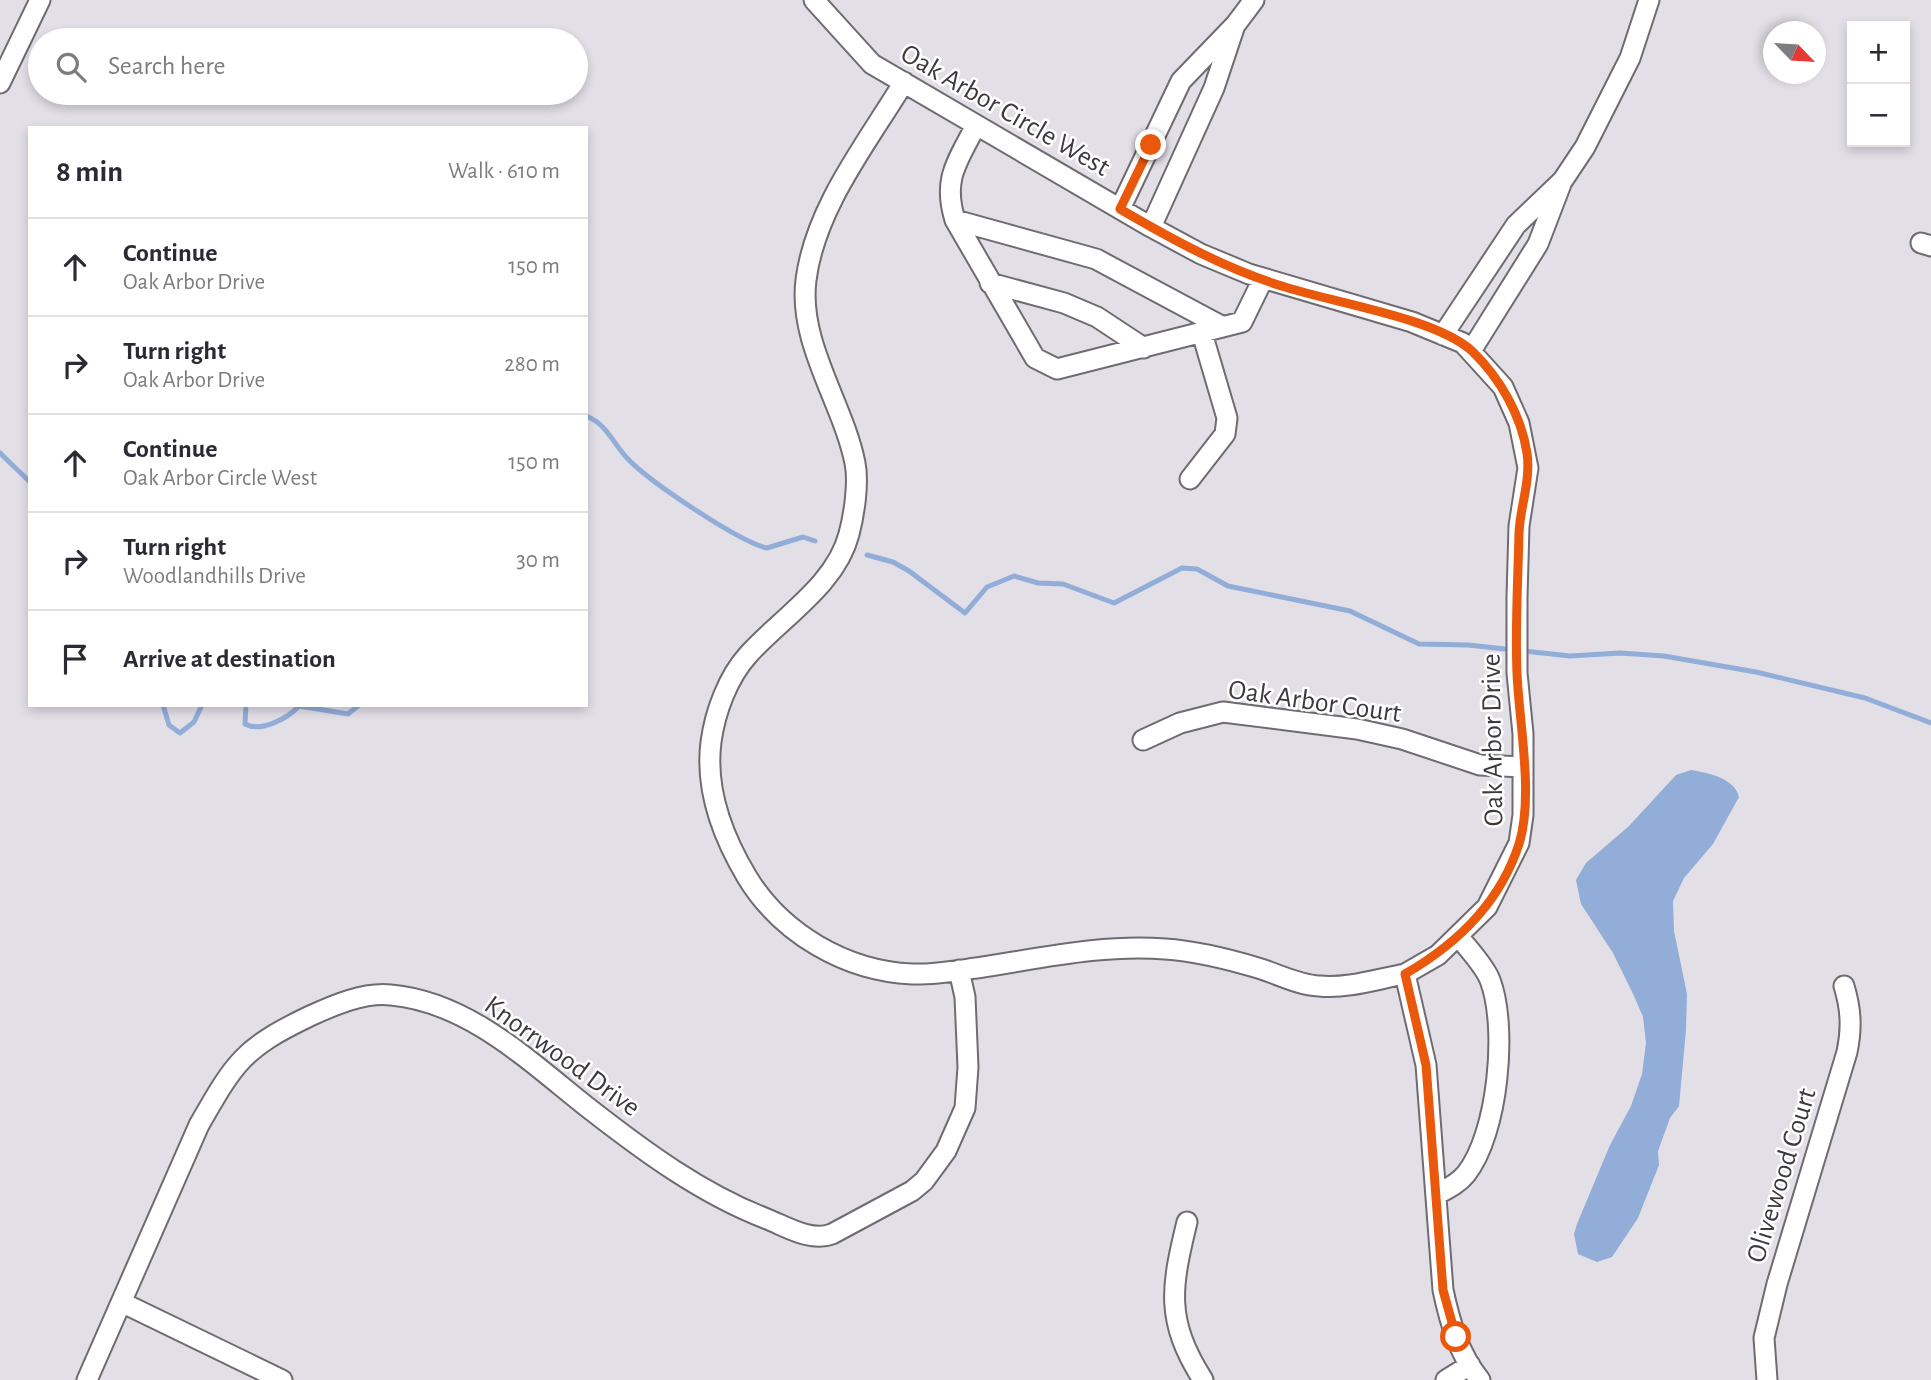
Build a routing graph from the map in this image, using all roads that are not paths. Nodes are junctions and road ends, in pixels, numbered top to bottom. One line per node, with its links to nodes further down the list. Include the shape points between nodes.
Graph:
1 (40, 0): 7 (street)
2 (814, 0): 6 (street, Oak Arbor Circle West, via 872,64)
3 (1254, 0): 5 (street)
4 (1649, 0): 9 (street, via 1615,91)
5 (1236, 24): 10 (street, via 1181,80); 12 (street, via 1214,88)
6 (904, 82): 8 (street, Oak Arbor Circle West); 24 (street, via 833,200 814,240 805,283 806,313 856,466 849,537 830,571 745,658 723,696 711,741 710,783 723,831 744,871 762,901 801,936 827,952 872,968 912,974)
7 (0, 83)
8 (976, 125): 10 (street, Oak Arbor Circle West); 11 (street, via 953,171 948,196)
9 (1563, 180): 17 (street, via 1516,225); 18 (street, via 1538,244)
10 (1120, 209): 12 (street, Oak Arbor Circle West)
11 (956, 220): 14 (street); 15 (street, via 1096,259)
12 (1151, 227): 13 (street, Oak Arbor Circle West)
13 (1263, 279): 15 (street, via 1242,322); 17 (street, Oak Arbor Circle West)
14 (990, 283): 19 (street, via 1064,303 1097,317); 19 (street, via 1034,358 1057,369)
15 (1223, 327): 16 (street)
16 (1202, 333): 19 (street); 20 (street, via 1227,418 1225,434)
17 (1443, 335): 18 (street, Oak Arbor Circle West)
18 (1467, 347): 22 (street, Oak Arbor Drive, via 1503,387 1527,453 1517,597)
19 (1144, 348)
20 (1191, 479)
21 (1143, 740): 22 (street, Oak Arbor Court, via 1187,720 1223,712 1356,729 1480,765)
22 (1523, 767): 23 (street, Oak Arbor Drive, via 1519,843 1487,907)
23 (1459, 937): 25 (street, Oak Arbor Drive); 27 (street, via 1489,977 1495,993 1500,1066 1487,1124 1468,1172)
24 (959, 970): 25 (street, via 1072,954 1163,948 1200,953 1323,987); 29 (street, Knorrwood Drive, via 965,997 965,1108 946,1151 912,1191 832,1234 819,1237 740,1209 596,1114 495,1036 442,1007 376,994 319,1012 252,1048 231,1072 199,1125)
25 (1405, 974): 27 (street, via 1426,1065)
26 (1844, 986): 35 (street, Olivewood Court, via 1851,1031 1847,1052 1764,1338)
27 (1436, 1195): 30 (street, via 1445,1300)
28 (1187, 1222): 33 (street, via 1173,1303 1178,1330)
29 (123, 1303): 31 (street, Knorrwood Drive); 32 (street)
30 (1475, 1373): 34 (street)
31 (87, 1380)
32 (282, 1380)
33 (1203, 1380)
34 (1446, 1380)
35 (1767, 1380)

